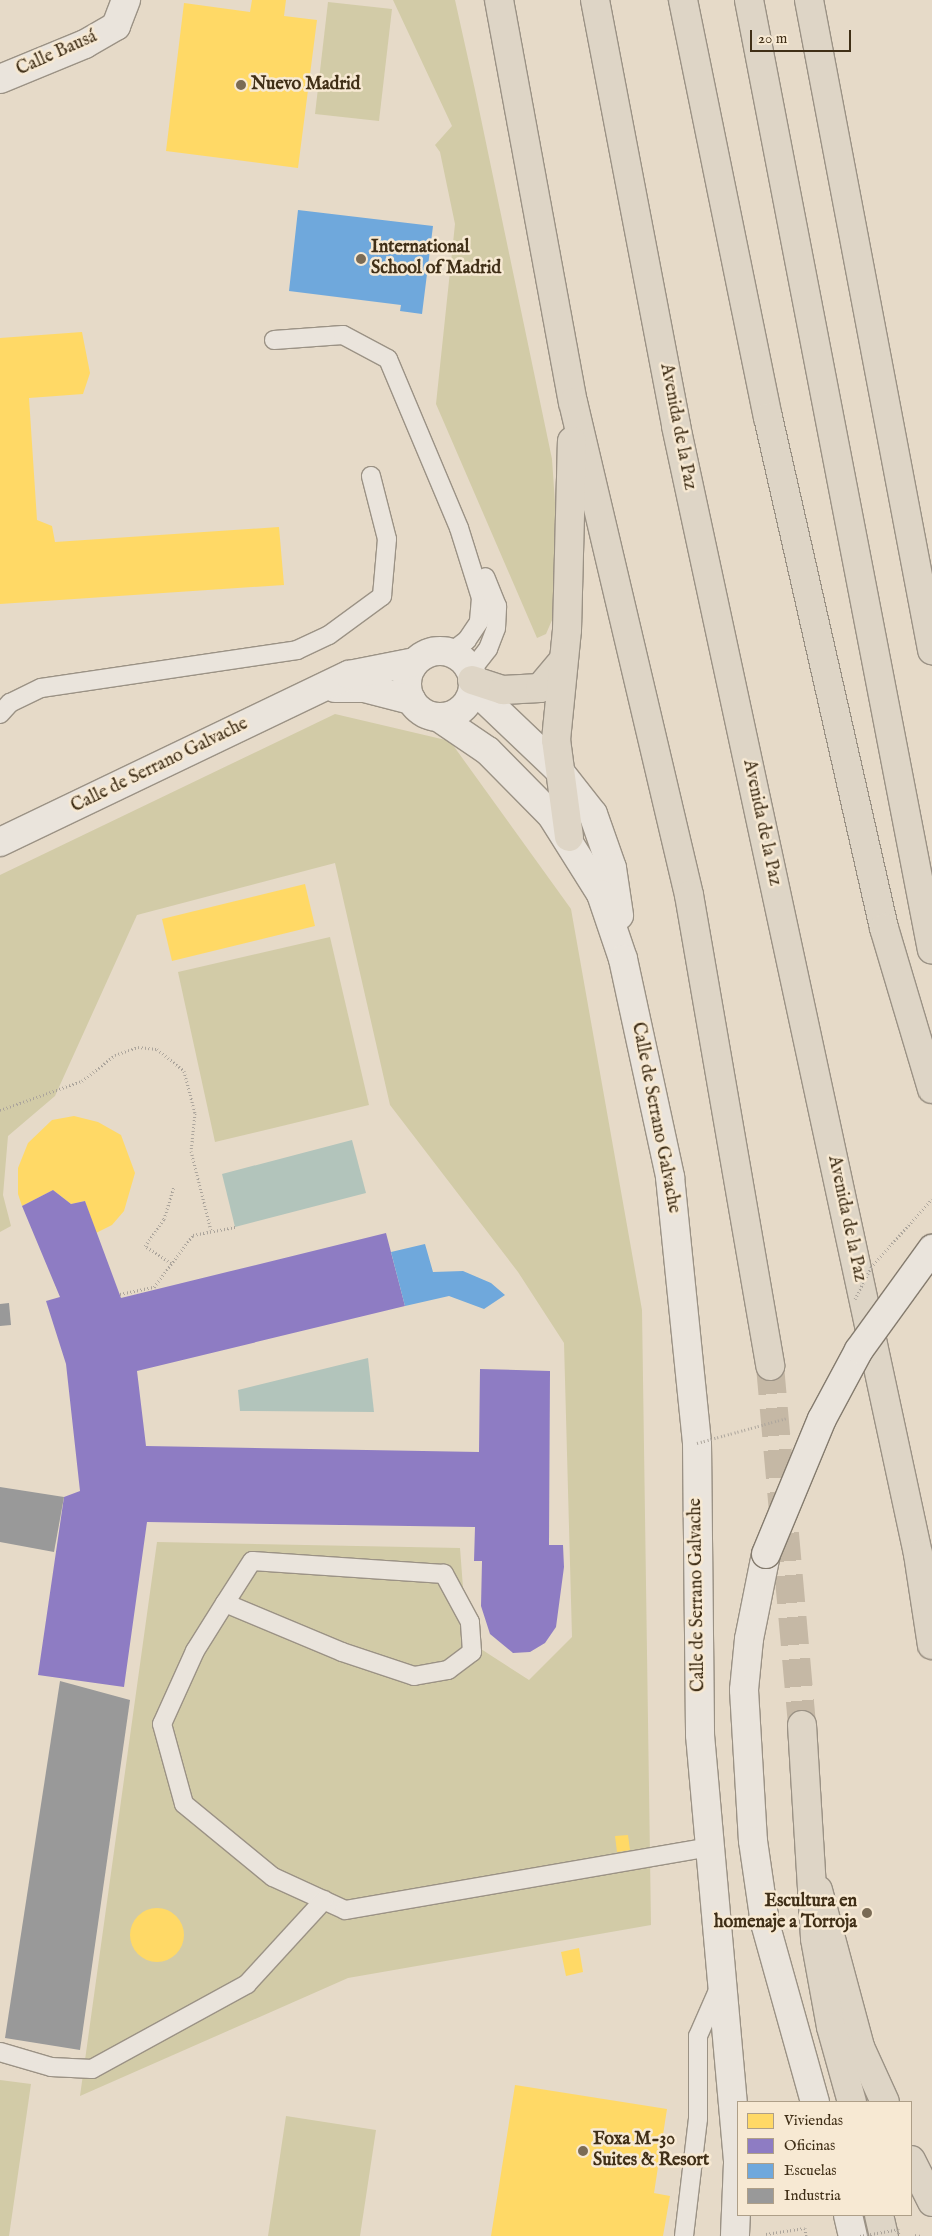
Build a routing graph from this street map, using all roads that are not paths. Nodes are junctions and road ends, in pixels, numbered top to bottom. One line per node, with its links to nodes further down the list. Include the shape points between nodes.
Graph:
1 (126, 0): 7 (street, Calle Bausá, via 116,26 85,44)
2 (499, 0): 9 (main road)
3 (595, 0): 30 (main road, Avenida de la Paz, via 676,426 918,1554)
4 (683, 0): 26 (main road, via 768,417 884,928)
5 (748, 0): 24 (main road)
6 (809, 0): 12 (main road)
7 (0, 79)
8 (274, 340): 11 (lane, via 343,335 388,359)
9 (572, 402): 15 (main road); 28 (main road, via 690,895)
10 (371, 476): 19 (lane, via 387,539 382,596 330,635 296,650 41,688 10,702)
11 (458, 528): 13 (lane, via 481,598 479,622 467,640); 16 (lane, via 497,606 496,628)
12 (932, 650)
13 (450, 653): 14 (street, via 431,652); 16 (street)
14 (415, 662): 17 (street, Calle de Serrano Galvache, via 349,674); 18 (street, via 407,680)
15 (562, 662): 16 (main road, via 540,688 503,690); 21 (main road)
16 (472, 680): 20 (street, via 464,706); 21 (street, Calle de Serrano Galvache)
17 (321, 689): 18 (street, Calle de Serrano Galvache, via 364,688); 23 (street, Calle de Serrano Galvache)
18 (411, 700): 20 (street, via 428,714)
19 (0, 714)
20 (438, 717): 22 (street, Calle de Serrano Galvache, via 470,735 513,774)
21 (557, 768): 22 (main road); 25 (street, Calle de Serrano Galvache, via 593,814 603,837)
22 (568, 837): 25 (street, Calle de Serrano Galvache, via 601,894)
23 (0, 842)
24 (932, 950)
25 (623, 959): 32 (street, Calle de Serrano Galvache, via 670,1177 696,1443 700,1735)
26 (932, 1089)
27 (932, 1249): 37 (street, bridge, via 860,1350 822,1419 766,1554 749,1639 744,1690 752,1832 765,1923)
28 (770, 1366)
29 (225, 1603): 29 (lane, via 252,1561 444,1574 470,1622 472,1652 448,1670 414,1676 342,1652); 34 (lane, via 195,1651 162,1724 184,1804 273,1877)
30 (932, 1645)
31 (802, 1725): 33 (main road)
32 (708, 1847): 34 (lane, via 345,1910); 35 (street, Calle de Serrano Galvache)
33 (808, 1852): 38 (main road, via 817,1949 831,2027); 39 (main road, via 860,2046)
34 (324, 1900): 36 (lane, via 247,1984 92,2069 51,2067)
35 (723, 1978): 40 (street, Calle de Serrano Galvache); 46 (lane, via 698,2036 698,2119)
36 (0, 2052)
37 (815, 2101)
38 (852, 2101)
39 (885, 2101)
40 (737, 2151)
41 (912, 2162): 43 (main road)
42 (737, 2187): 47 (street, Calle de Serrano Galvache)
43 (929, 2197)
44 (848, 2216): 48 (street)
45 (879, 2216): 49 (main road)
46 (684, 2236)
47 (735, 2236)
48 (852, 2236)
49 (884, 2236)

